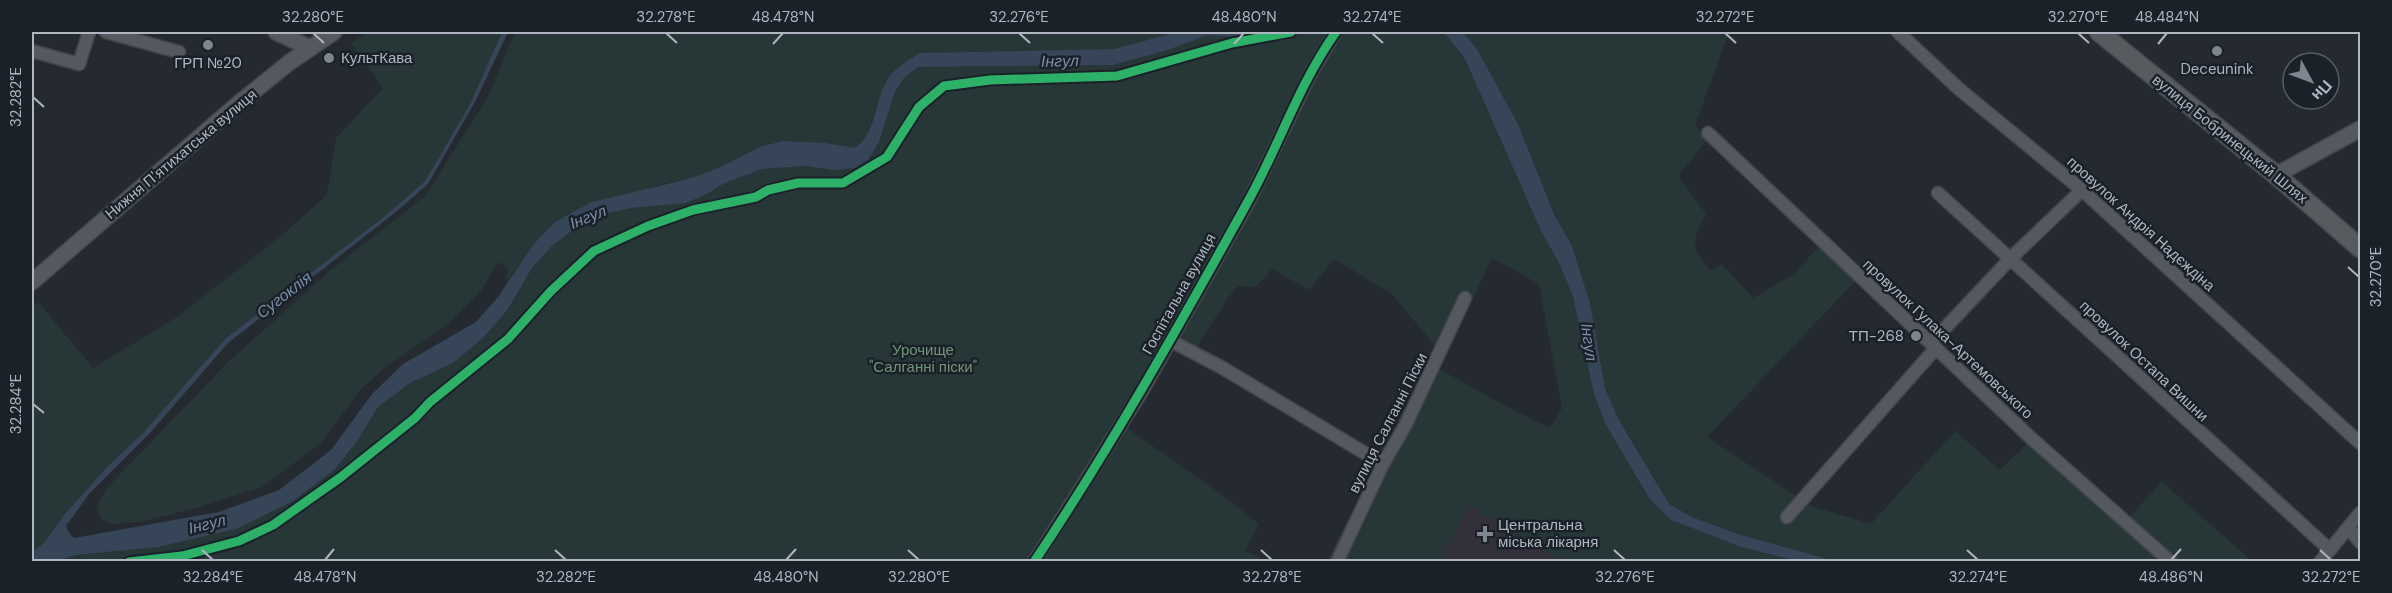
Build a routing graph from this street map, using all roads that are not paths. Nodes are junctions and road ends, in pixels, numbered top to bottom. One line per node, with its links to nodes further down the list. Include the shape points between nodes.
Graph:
1 (89, 32): 9 (street, via 79,64)
2 (106, 32): 10 (street)
3 (276, 32): 8 (street)
4 (334, 32): 8 (street, Нижня Пʼятихатська вулиця)
5 (1898, 32): 14 (street, провулок Андрія Надєждіна, via 1959,89)
6 (2099, 32): 13 (main road, вулиця Бобринецький Шлях)
7 (1335, 33): 20 (street, Госпітальна вулиця, via 1312,71 1248,203)
8 (304, 40): 18 (street, Нижня Пʼятихатська вулиця)
9 (32, 51)
10 (179, 52)
11 (2361, 129): 13 (street)
12 (1708, 133): 21 (street, провулок Гулака-Артемовського)
13 (2276, 175): 16 (main road, вулиця Бобринецький Шлях)
14 (2082, 190): 17 (street); 22 (street, провулок Андрія Надєждіна)
15 (1938, 193): 17 (street, провулок Остапа Вишни)
16 (2361, 248)
17 (2011, 258): 21 (street); 28 (street, провулок Остапа Вишни)
18 (32, 282)
19 (1465, 298): 23 (street, вулиця Салганні Піски)
20 (1169, 340): 23 (street); 29 (street, Госпітальна вулиця, via 1141,393)
21 (1933, 346): 25 (street); 31 (street, провулок Гулака-Артемовського)
22 (2361, 443)
23 (1383, 464): 30 (street, вулиця Салганні Піски)
24 (2361, 513): 26 (street)
25 (1787, 517)
26 (2349, 528): 27 (street); 28 (street)
27 (2361, 542)
28 (2330, 550): 32 (street)
29 (1034, 561)
30 (1337, 561)
31 (2171, 561)
32 (2320, 561)

